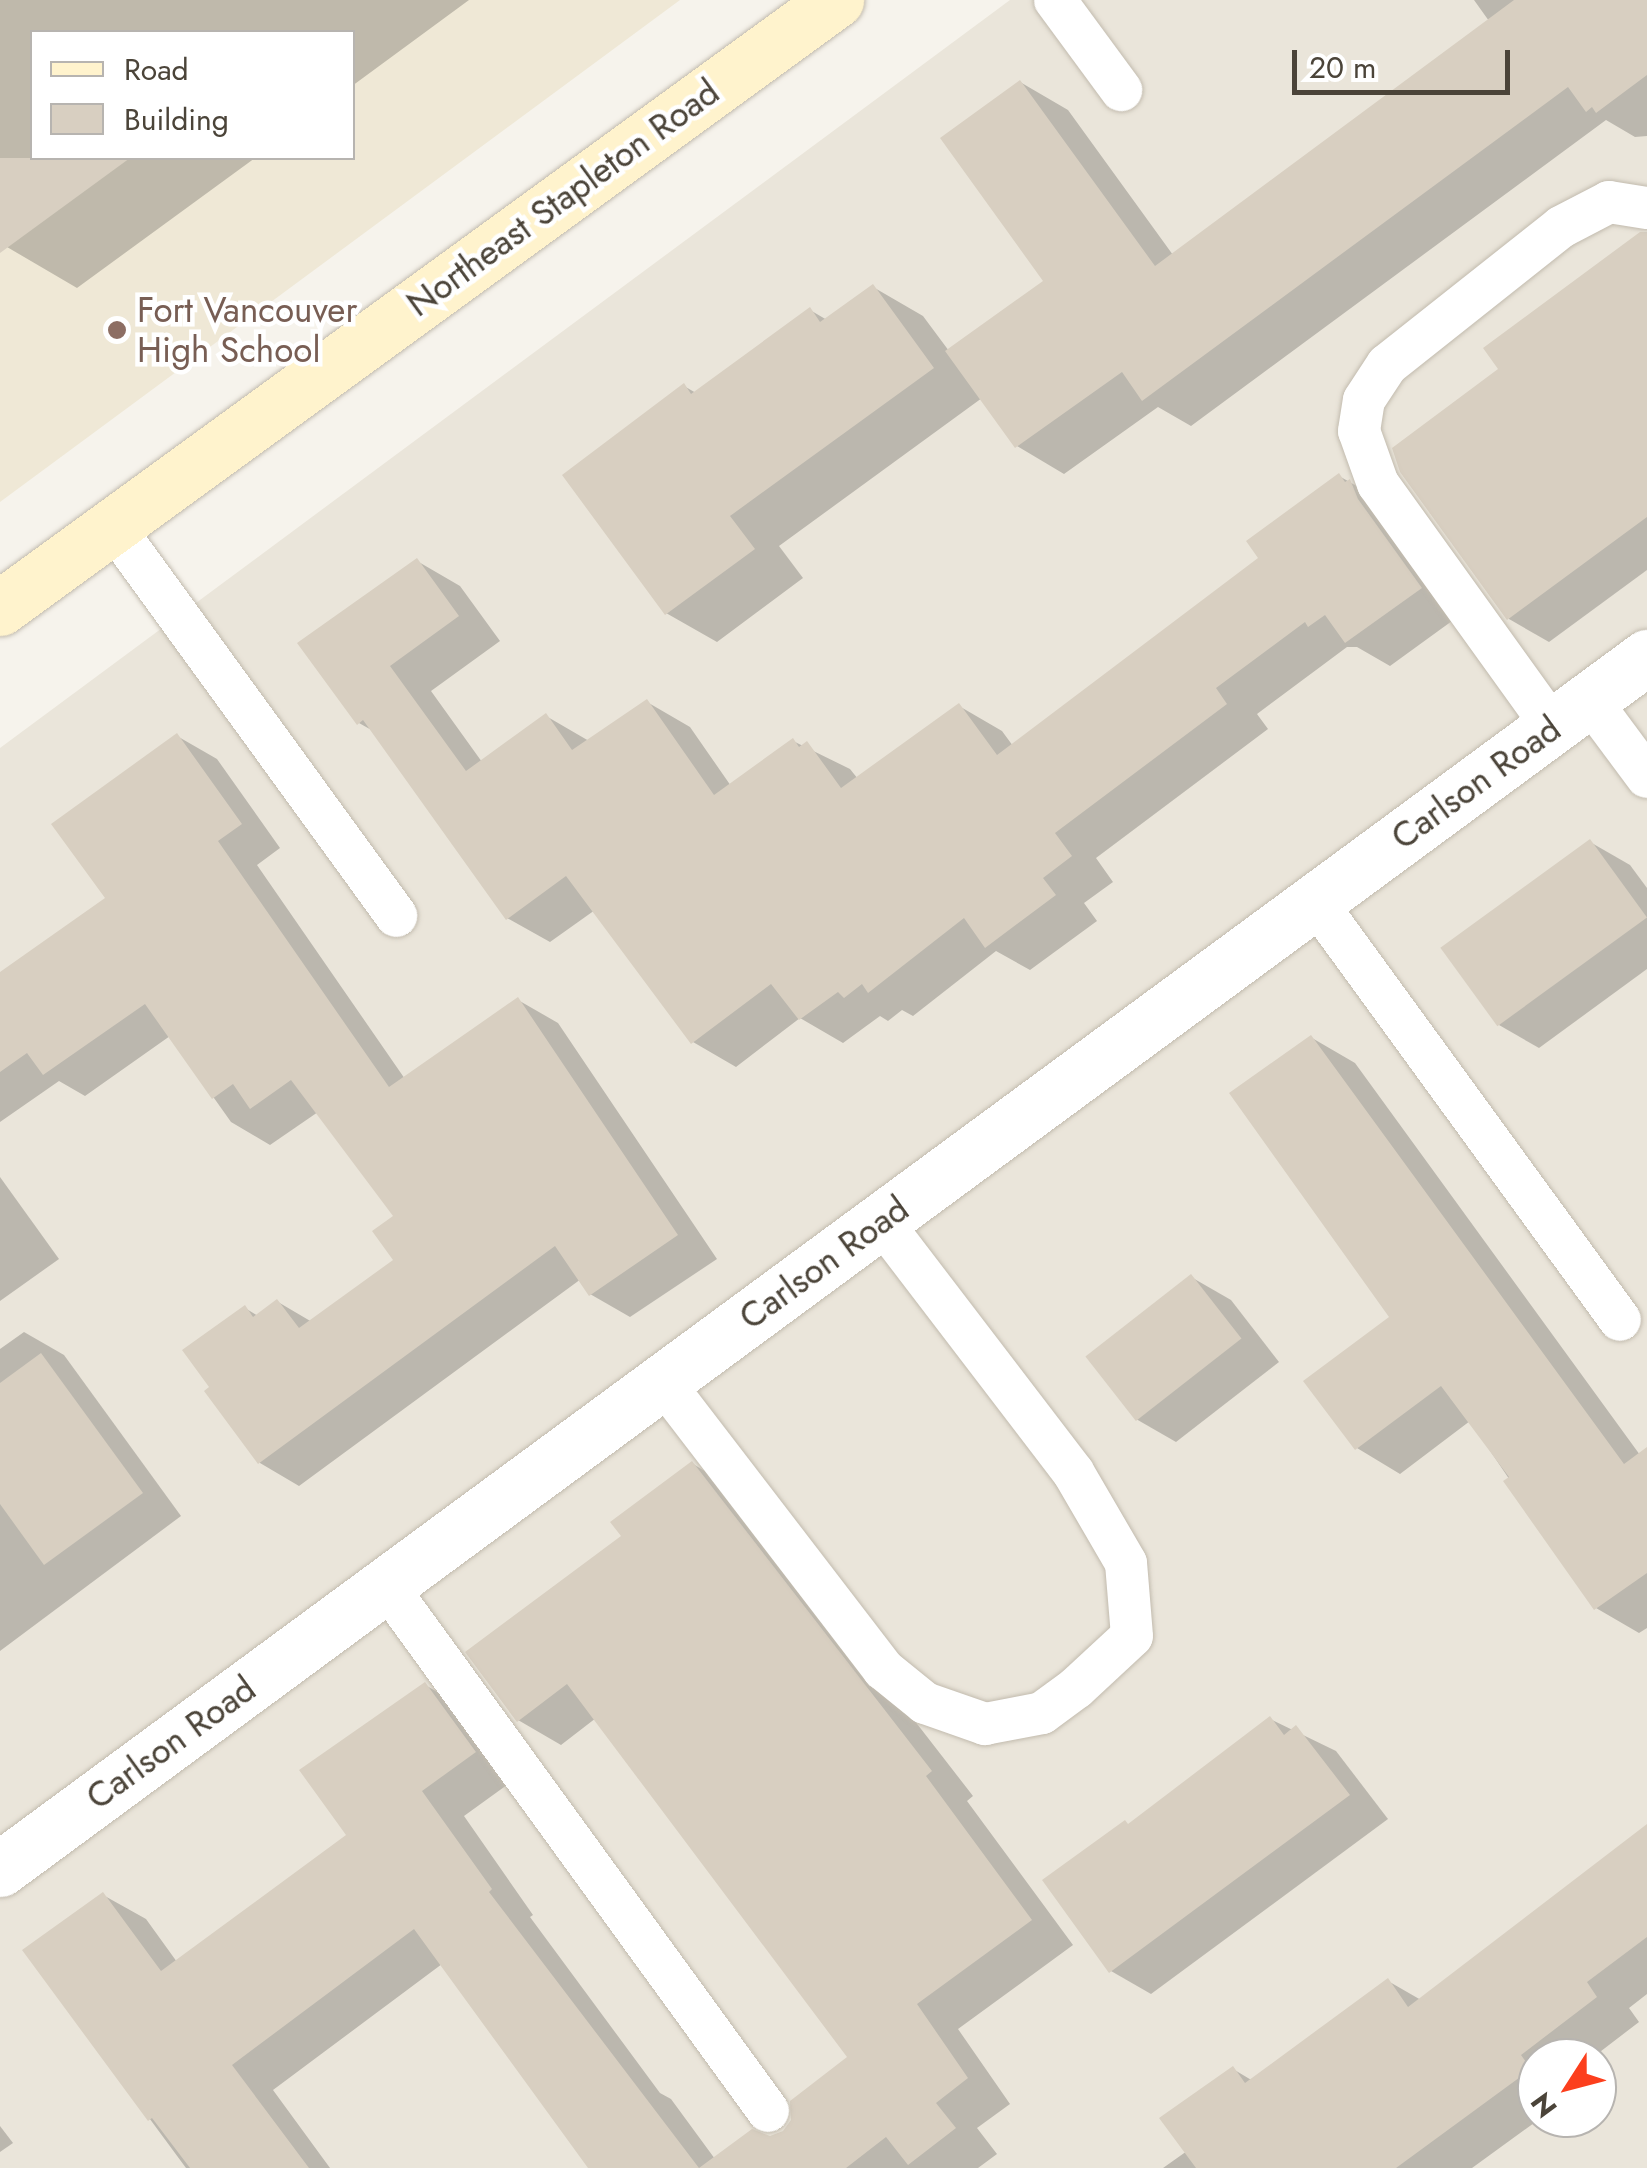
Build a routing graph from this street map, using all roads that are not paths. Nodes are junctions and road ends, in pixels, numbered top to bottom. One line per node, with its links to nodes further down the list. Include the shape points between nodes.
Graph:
1 (836, 0): 5 (street, Northeast Stapleton Road)
2 (1055, 0): 3 (lane)
3 (1121, 90)
4 (1647, 208): 8 (lane, via 1609,202 1561,227 1387,365 1364,400 1359,431 1378,484)
5 (113, 526): 6 (street, Northeast Stapleton Road); 11 (lane)
6 (0, 608)
7 (1647, 657): 8 (street, Carlson Road)
8 (1571, 713): 9 (lane); 10 (street, Carlson Road)
9 (1647, 778)
10 (1315, 901): 12 (street, Carlson Road); 13 (lane)
11 (396, 916)
12 (881, 1221): 14 (street, Carlson Road); 14 (lane, via 1073,1472 1126,1562 1132,1636 1076,1688 1042,1713 985,1724 925,1704 884,1669)
13 (1620, 1320)
14 (663, 1382): 15 (street, Carlson Road)
15 (386, 1585): 16 (street, Carlson Road); 17 (lane)
16 (0, 1869)
17 (768, 2112)

